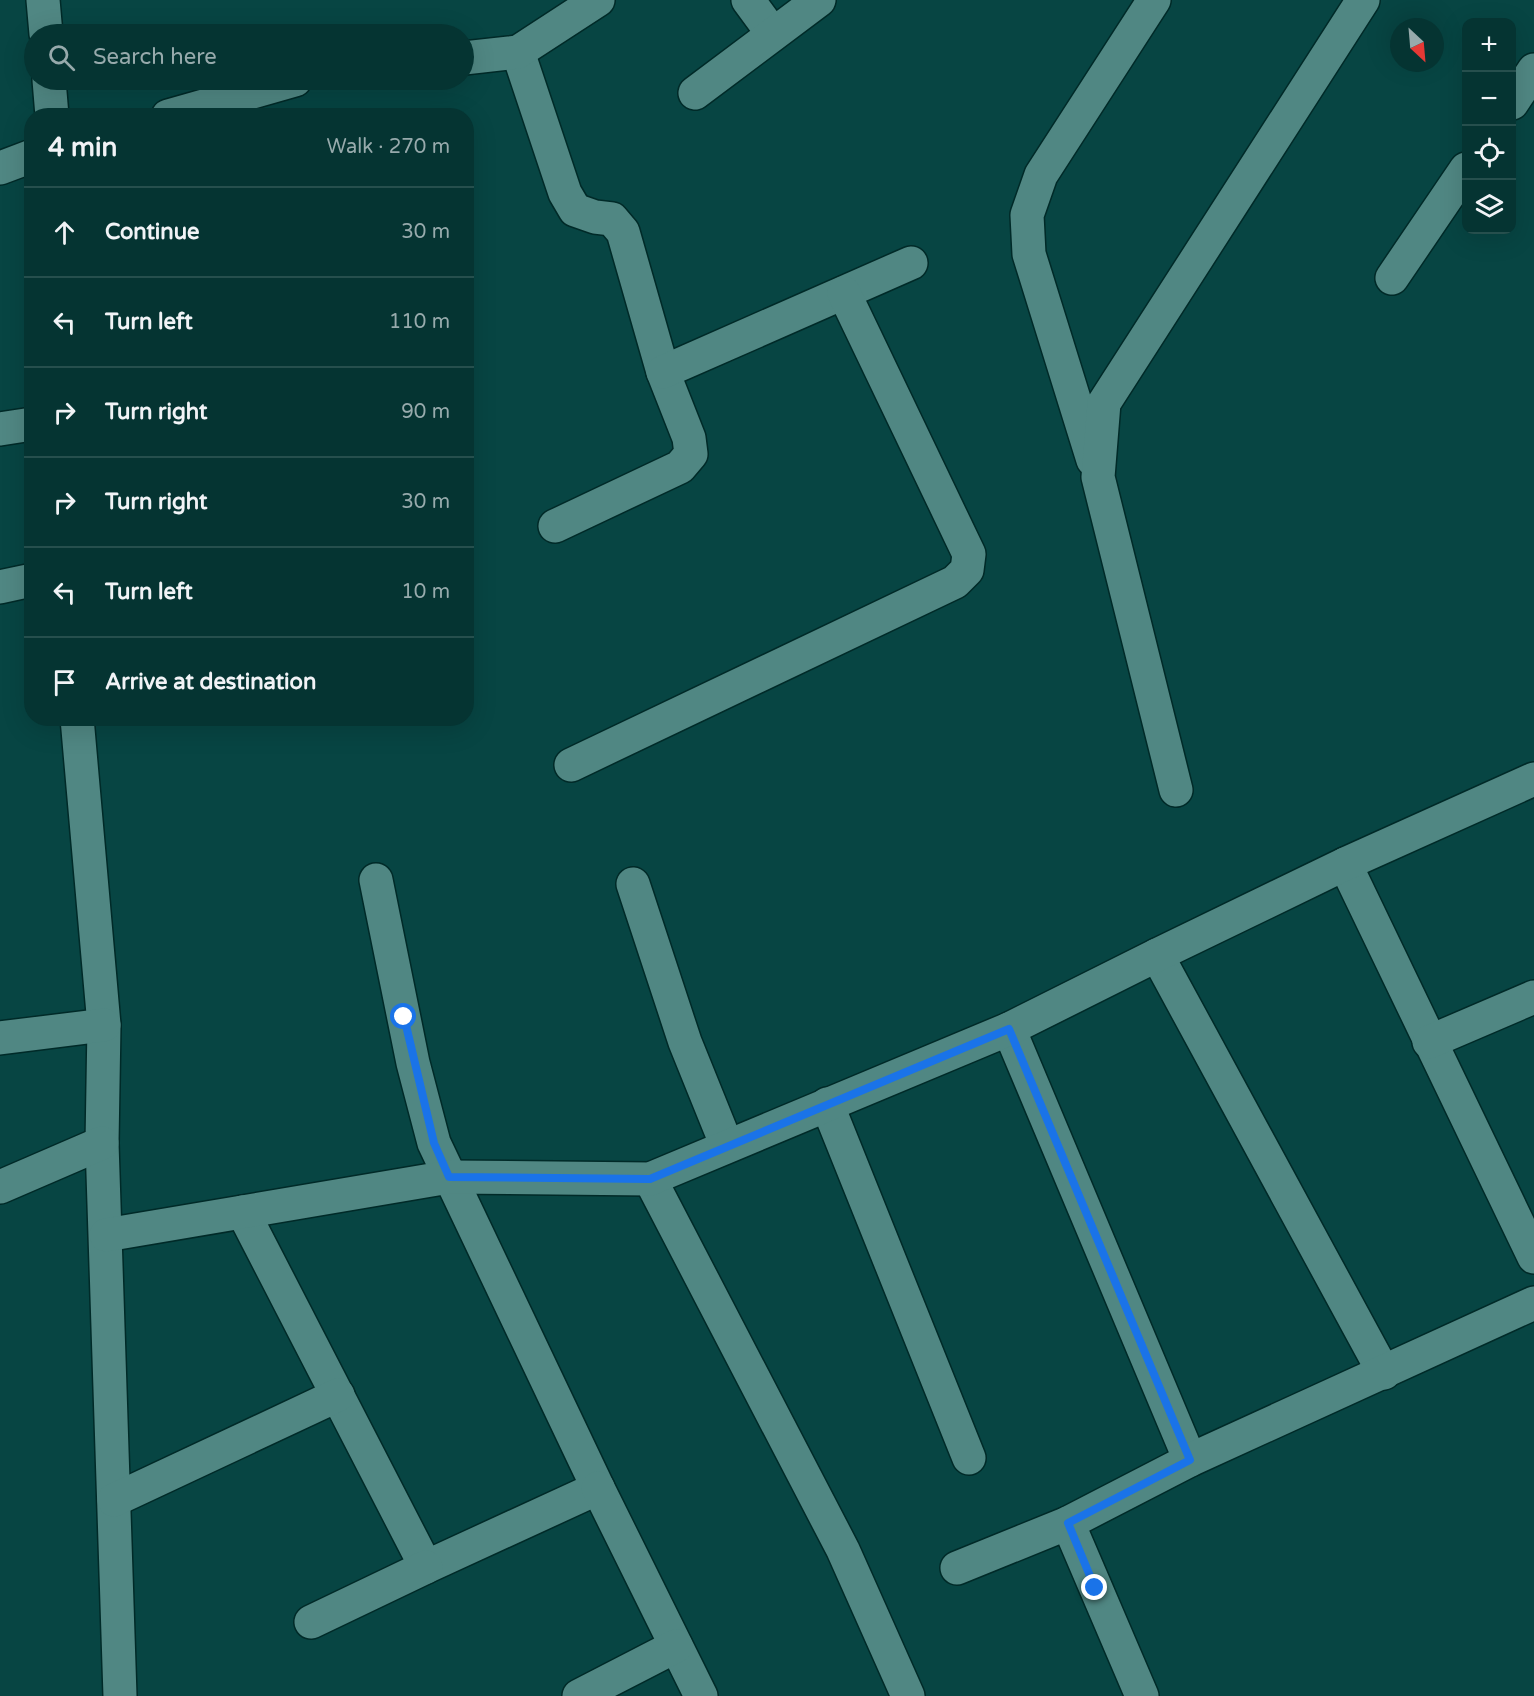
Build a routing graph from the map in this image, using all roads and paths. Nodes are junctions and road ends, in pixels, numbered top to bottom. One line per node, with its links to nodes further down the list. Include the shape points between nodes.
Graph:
1 (43, 0): 7 (street)
2 (598, 0): 9 (street)
3 (747, 0): 8 (street)
4 (819, 0): 8 (street)
5 (1153, 0): 27 (street, via 1041,175 1027,215 1029,254)
6 (1363, 0): 27 (street, via 1104,403)
7 (45, 24)
8 (773, 34): 14 (street)
9 (518, 52): 10 (street); 24 (street, via 565,193 575,210 612,219 623,232)
10 (474, 57)
11 (1534, 70): 15 (street)
12 (50, 90): 16 (street)
13 (260, 90): 17 (street)
14 (695, 93)
15 (1516, 97)
16 (51, 108)
17 (196, 108)
18 (24, 159): 19 (street)
19 (0, 168)
20 (1462, 176): 22 (street)
21 (911, 263): 23 (street)
22 (1392, 278)
23 (844, 292): 24 (street); 32 (street, via 969,554 967,570 955,582)
24 (663, 372): 28 (street, via 689,438 691,454 680,467)
25 (24, 425): 26 (street)
26 (0, 429)
27 (1098, 477): 34 (street)
28 (555, 526)
29 (24, 582): 30 (street)
30 (0, 587)
31 (78, 726): 40 (street)
32 (571, 765)
33 (1534, 779): 35 (street)
34 (1176, 790)
35 (1345, 864): 38 (street); 43 (street)
36 (376, 880): 47 (street, via 413,1063 434,1143)
37 (633, 884): 46 (street, via 685,1042)
38 (1157, 955): 41 (street); 55 (street)
39 (1534, 997): 43 (street)
40 (104, 1025): 42 (street); 45 (street)
41 (1009, 1029): 44 (street); 58 (street)
42 (0, 1038)
43 (1429, 1042): 50 (street)
44 (827, 1104): 46 (street); 57 (street)
45 (102, 1143): 49 (street); 52 (street)
46 (727, 1146): 48 (street)
47 (449, 1177): 48 (street); 51 (street); 59 (street)
48 (650, 1179): 69 (street, via 843,1550)
49 (0, 1187)
50 (1523, 1203): 53 (street)
51 (243, 1212): 52 (street); 56 (street)
52 (106, 1235): 60 (street)
53 (1534, 1257)
54 (1534, 1304): 55 (street)
55 (1384, 1373): 58 (street)
56 (338, 1395): 60 (street); 62 (street)
57 (969, 1458)
58 (1190, 1460): 61 (street)
59 (598, 1488): 62 (street); 65 (street)
60 (114, 1500): 66 (street)
61 (1068, 1523): 63 (street); 70 (street)
62 (426, 1567): 64 (street)
63 (957, 1568)
64 (311, 1622)
65 (676, 1646): 67 (street); 68 (street)
66 (114, 1693)
67 (579, 1696)
68 (701, 1696)
69 (908, 1696)
70 (1142, 1696)

